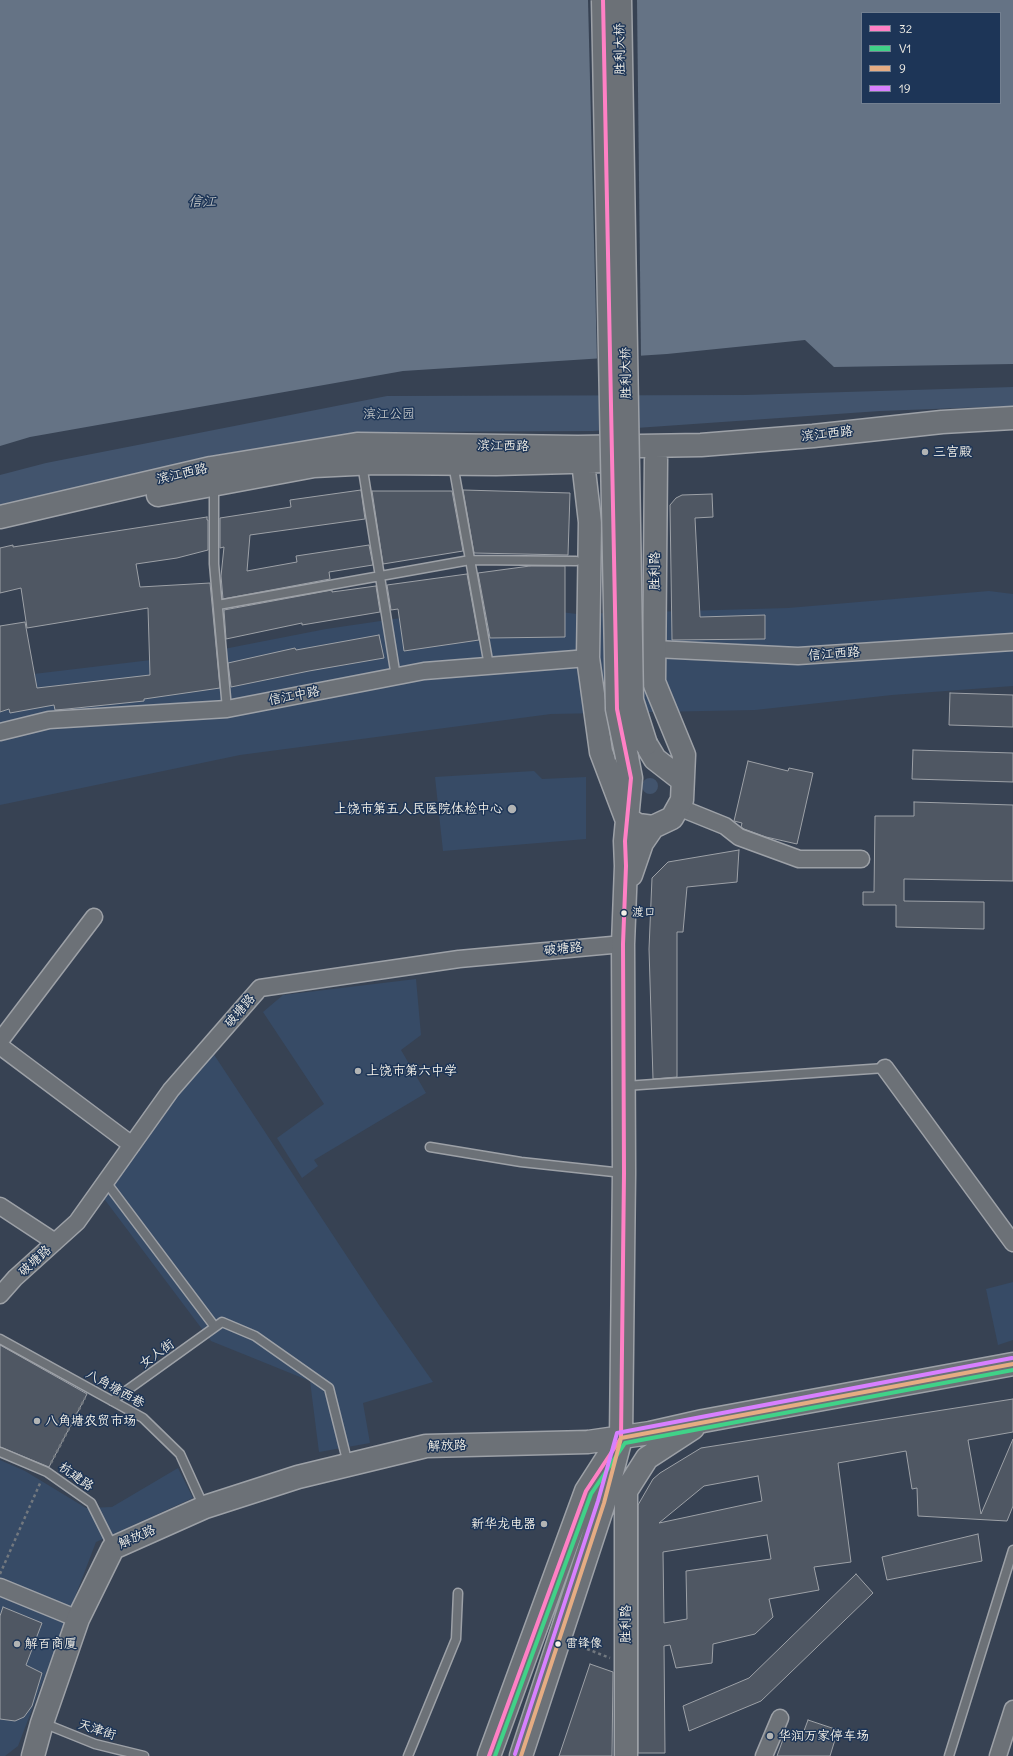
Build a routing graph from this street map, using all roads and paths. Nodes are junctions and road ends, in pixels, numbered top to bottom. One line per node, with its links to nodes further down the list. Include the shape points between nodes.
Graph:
1 (603, 0): 27 (main road, 胜利大桥, bridge, via 617,709 631,778)
2 (620, 0): 25 (main road, 胜利大桥, bridge, via 632,700 646,744 655,759)
3 (1013, 418): 10 (main road, 滨江西路, via 942,422 701,445 578,447 357,444 211,468)
4 (1013, 433): 5 (main road, 滨江西路, via 967,433 805,450)
5 (656, 460): 6 (main road, 滨江西路); 11 (main road, 胜利路)
6 (584, 462): 8 (main road, 滨江西路); 13 (main road)
7 (362, 463): 8 (main road, 滨江西路); 9 (main road, 滨江西路, via 314,466); 16 (lane)
8 (453, 463): 14 (lane)
9 (214, 484): 12 (main road, 滨江西路, via 60,513); 17 (lane, via 214,564)
10 (0, 517)
11 (651, 522): 13 (main road, via 648,504 641,500 628,498 611,501 600,508); 19 (main road, 胜利路, via 650,602)
12 (0, 528)
13 (593, 533): 20 (main road, via 594,611)
14 (470, 560): 15 (lane); 16 (lane); 21 (lane)
15 (576, 561)
16 (380, 577): 17 (lane); 22 (lane)
17 (218, 605): 23 (lane)
18 (1013, 642): 19 (street, 信江西路, via 798,656)
19 (655, 649): 25 (main road, 胜利路, via 654,682 684,755)
20 (588, 658): 21 (street, 信江中路); 27 (main road, via 601,752)
21 (489, 666): 22 (street, 信江中路, via 424,671)
22 (396, 677): 23 (street, 信江中路)
23 (227, 709): 24 (street, 信江中路, via 49,720)
24 (0, 732)
25 (682, 780): 26 (main road, via 682,800)
26 (678, 808): 28 (main road, via 672,818); 29 (street, via 725,826 739,837 800,859)
27 (626, 818): 28 (main road, via 638,825); 30 (main road)
28 (654, 827): 30 (main road, via 642,843)
29 (861, 859)
30 (626, 889): 32 (main road)
31 (94, 917): 33 (street)
32 (623, 944): 36 (main road); 37 (street, 破塘路, via 459,959 260,988 171,1090)
33 (0, 1041)
34 (0, 1046): 37 (street)
35 (885, 1068): 36 (lane); 43 (street)
36 (624, 1086): 39 (main road)
37 (132, 1145): 40 (street, 破塘路)
38 (430, 1147): 39 (lane, via 521,1162)
39 (624, 1173): 51 (main road)
40 (106, 1182): 42 (street, 破塘路, via 77,1222); 45 (lane)
41 (0, 1206): 42 (street)
42 (55, 1242): 44 (street, 破塘路)
43 (1013, 1243)
44 (0, 1295)
45 (215, 1327): 49 (lane, 女人街); 53 (lane, via 222,1322 255,1336 329,1388)
46 (0, 1339): 48 (lane, 八角塘西巷)
47 (1013, 1364): 50 (main road, 解放路)
48 (90, 1389): 49 (lane, 八角塘西巷); 54 (path)
49 (112, 1401): 55 (lane, 八角塘西巷, via 144,1418 180,1454)
50 (703, 1421): 51 (main road, 解放路); 72 (main road, 胜利路, via 647,1458 626,1491)
51 (620, 1438): 53 (main road, 解放路, via 588,1442 426,1446); 70 (main road, via 586,1491); 71 (main road, via 604,1504)
52 (0, 1452): 54 (lane, 杭建路)
53 (348, 1464): 55 (main road, 解放路)
54 (47, 1472): 56 (lane, 杭建路, via 90,1503); 58 (path)
55 (205, 1507): 56 (main road, 解放路)
56 (114, 1548): 61 (main road, 解放路)
57 (1013, 1550): 74 (lane)
58 (0, 1574)
59 (0, 1587): 61 (street)
60 (458, 1593): 69 (lane, via 456,1639)
61 (78, 1619): 66 (main road, 解放路)
62 (587, 1649): 63 (path)
63 (616, 1660)
64 (1013, 1709): 75 (street)
65 (780, 1718): 73 (street)
66 (42, 1723): 67 (main road, 解放路); 68 (lane, 天津街, via 95,1744)
67 (33, 1756)
68 (144, 1756)
69 (408, 1756)
70 (488, 1756)
71 (521, 1756)
72 (626, 1756)
73 (764, 1756)
74 (949, 1756)
75 (998, 1756)

